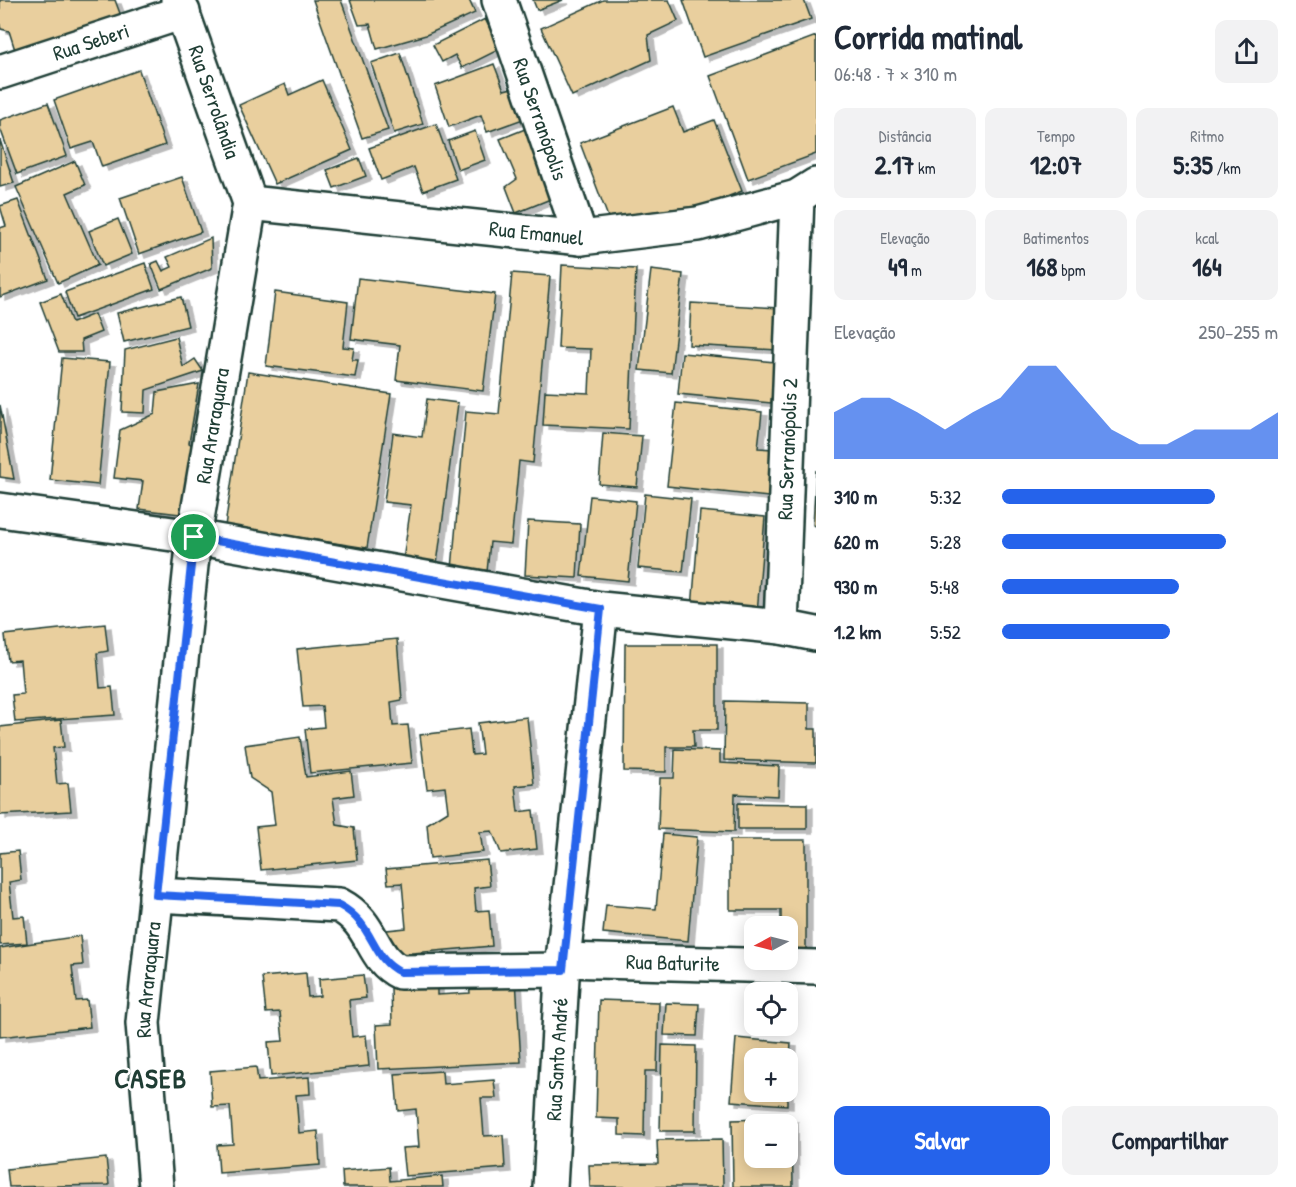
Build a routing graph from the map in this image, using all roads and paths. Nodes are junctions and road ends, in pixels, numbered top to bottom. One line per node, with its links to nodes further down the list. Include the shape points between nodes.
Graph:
1 (499, 0): 6 (street, Rua Serranópolis)
2 (180, 6): 3 (street, Rua Seberi); 5 (street, Rua Serrolândia)
3 (0, 72)
4 (806, 191): 6 (street, Rua Emanuel, via 698,224); 10 (street, Rua Serranópolis 2)
5 (250, 203): 6 (street, Rua Emanuel); 8 (street, Rua Araraquara)
6 (581, 238)
7 (0, 510): 8 (street)
8 (194, 537): 9 (street); 12 (street, Rua Araraquara)
9 (601, 609): 10 (street); 13 (street, Rua Santo André)
10 (781, 627): 11 (street)
11 (816, 634)
12 (156, 895): 13 (street, Rua Baturite, via 339,905 354,913 383,960 400,972); 15 (street, Rua Araraquara, via 143,1023)
13 (563, 965): 14 (street, Rua Baturite); 16 (street, Rua Santo André)
14 (816, 967)
15 (156, 1187)
16 (550, 1187)

